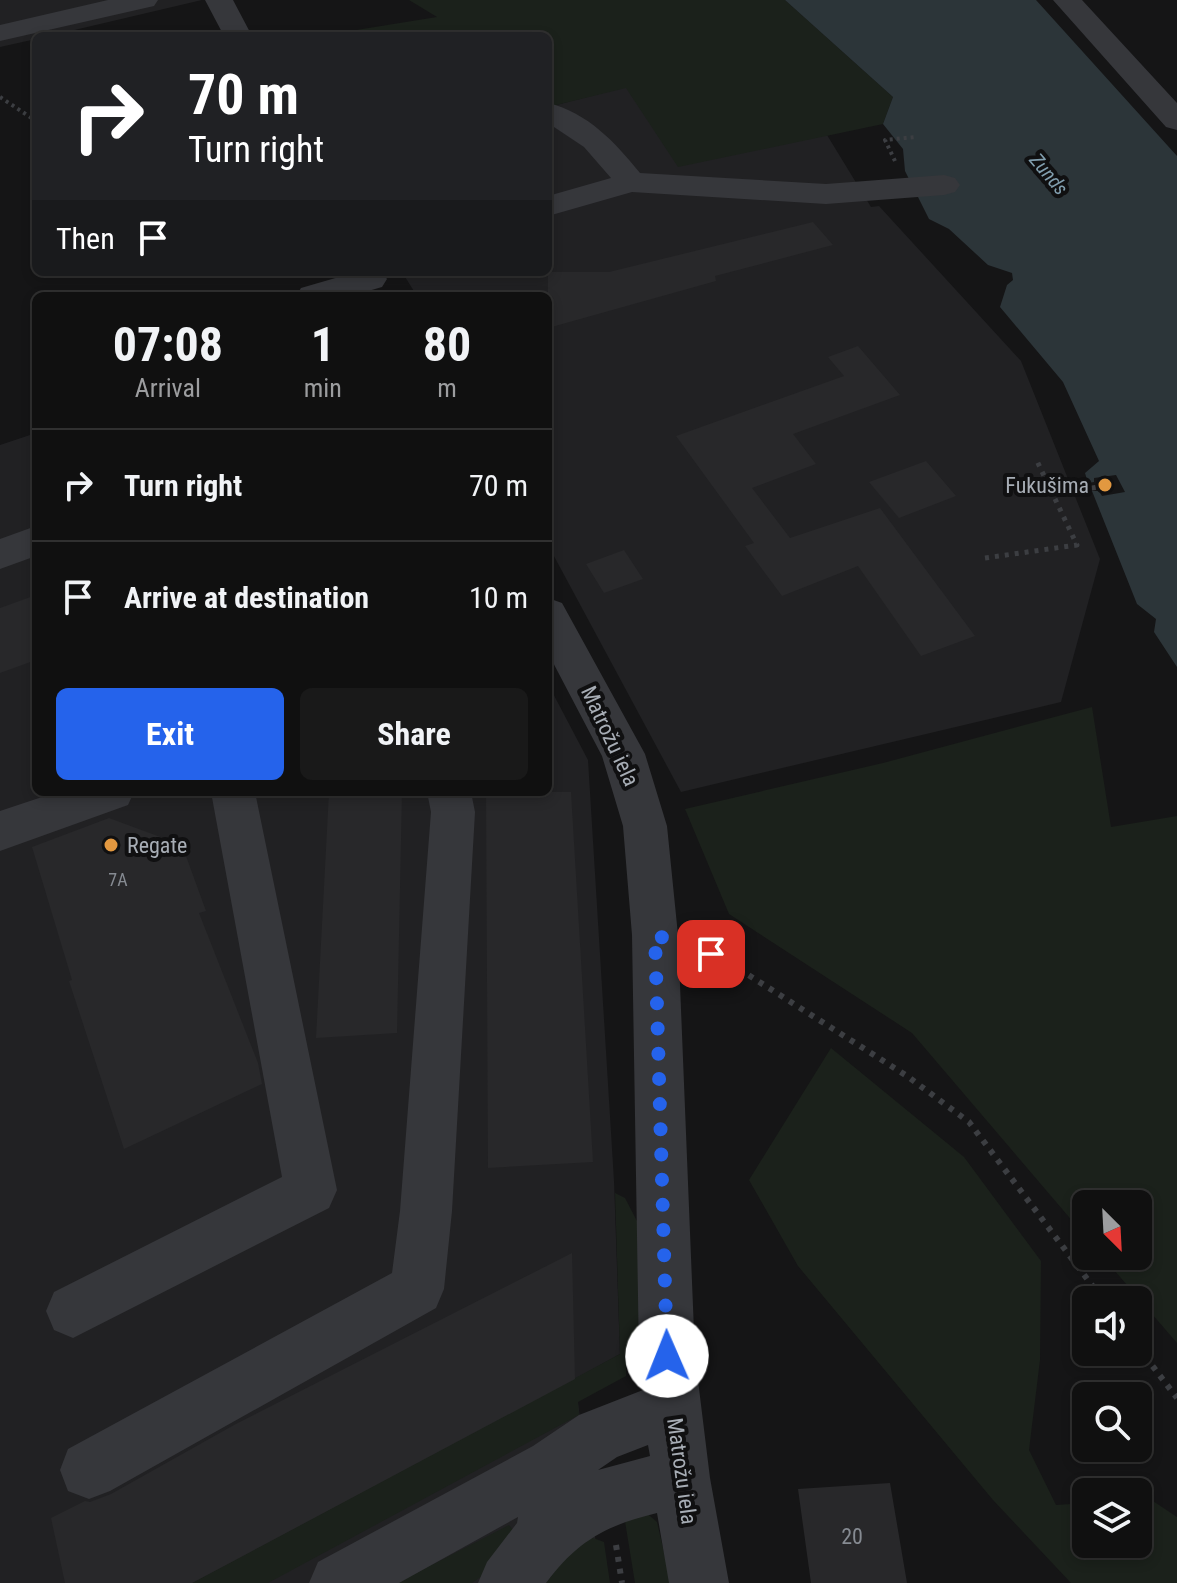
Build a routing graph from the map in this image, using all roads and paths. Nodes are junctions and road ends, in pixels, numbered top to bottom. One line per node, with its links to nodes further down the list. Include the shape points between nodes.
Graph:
1 (144, 0): 5 (street)
2 (219, 0): 4 (street)
3 (1067, 0): 9 (street)
4 (236, 32)
5 (0, 33)
6 (2, 98): 8 (path)
7 (552, 113): 12 (street, via 602,144)
8 (32, 118)
9 (1177, 121)
10 (915, 137): 11 (path)
11 (885, 140)
12 (631, 182): 13 (street, via 826,194); 14 (street)
13 (944, 185)
14 (552, 205)
15 (372, 282): 16 (street)
16 (330, 292)
17 (1036, 459): 19 (path)
18 (1099, 487): 19 (path)
19 (1052, 493): 22 (path, via 1077,545)
20 (32, 542): 21 (street)
21 (0, 554)
22 (985, 558)
23 (552, 621): 28 (street, Matrožu iela, via 623,754 638,796)
24 (101, 796): 27 (street)
25 (234, 796): 30 (street, via 311,1190)
26 (450, 796): 35 (street, via 453,812 417,1289)
27 (0, 831)
28 (655, 935): 29 (path, via 728,962 907,1076 969,1122); 33 (street, Matrožu iela, via 667,1356)
29 (1092, 1286)
30 (73, 1311)
31 (1152, 1365): 32 (path)
32 (1177, 1398)
33 (673, 1407): 34 (street, via 599,1435); 36 (street, Matrožu iela)
34 (553, 1466): 37 (street); 38 (street)
35 (89, 1470)
36 (681, 1478): 37 (street, via 608,1495); 40 (street, Matrožu iela)
37 (545, 1535): 39 (street)
38 (339, 1583)
39 (508, 1583)
40 (699, 1583)

